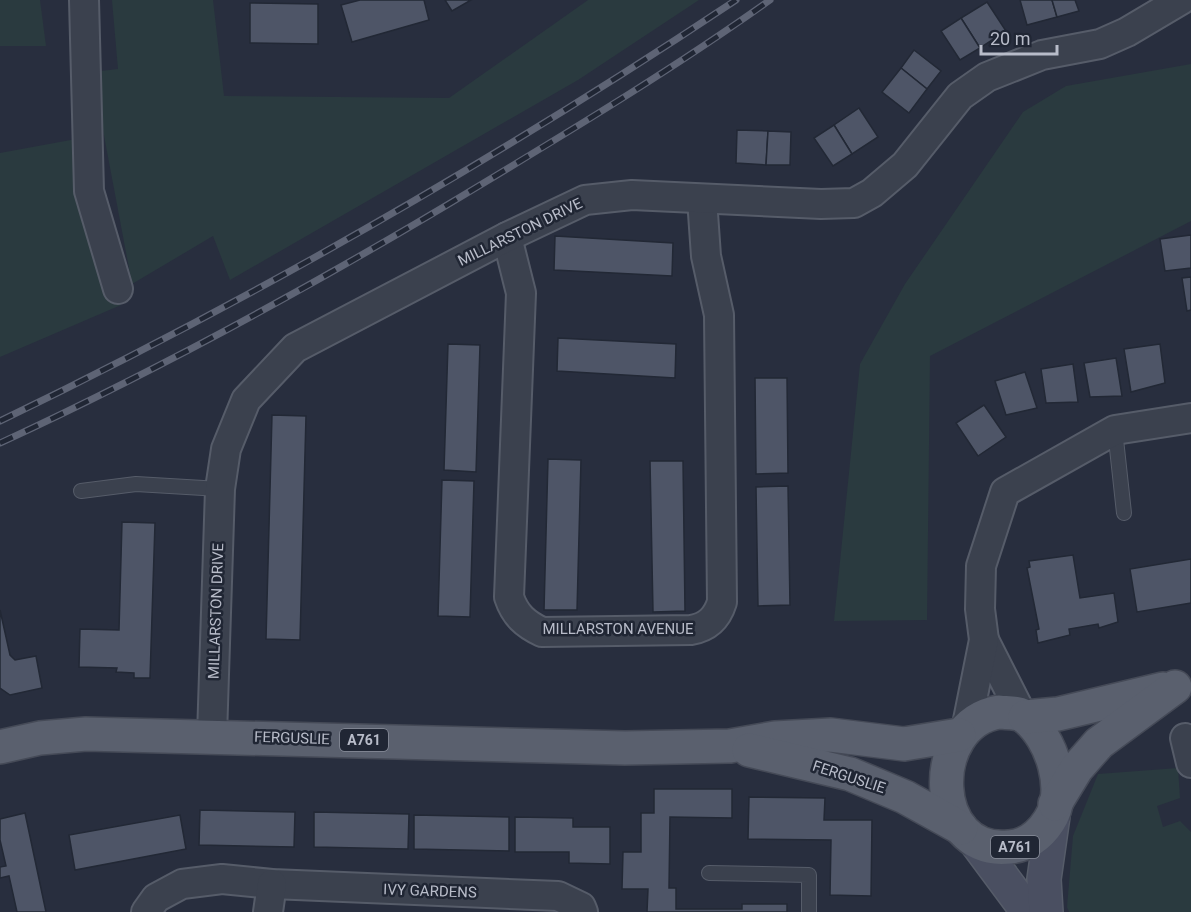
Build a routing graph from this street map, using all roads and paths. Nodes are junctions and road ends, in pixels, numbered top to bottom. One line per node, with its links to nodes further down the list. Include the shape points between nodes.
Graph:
1 (84, 0): 5 (street, via 89,191)
2 (1181, 0): 3 (street, MILLARSTON DRIVE, via 1100,44 1042,55 987,77 960,96 905,165 854,203)
3 (702, 198): 4 (street, MILLARSTON DRIVE, via 632,195 585,200); 4 (street, MILLARSTON AVENUE, via 706,256 719,315 722,602 709,624 691,630 543,632 525,622 513,606 510,585 521,292)
4 (507, 237): 8 (street, MILLARSTON DRIVE, via 294,348 246,400 226,449)
5 (118, 289)
6 (1191, 418): 7 (street)
7 (1115, 430): 10 (lane); 11 (street, via 1005,492 981,566)
8 (220, 489): 9 (lane, via 136,484); 15 (street, MILLARSTON DRIVE)
9 (81, 491)
10 (1125, 513)
11 (984, 640): 13 (street); 14 (street)
12 (1183, 685): 13 (main road, via 1058,714); 18 (main road, via 1099,742 1077,768)
13 (1023, 716): 14 (main road, A761, via 988,713); 18 (main road, via 1043,740 1053,761 1057,778)
14 (963, 730): 16 (main road, FERGUSLIE / A761, via 904,744 806,735); 19 (main road, via 948,767 946,786 950,809)
15 (212, 736): 16 (main road, FERGUSLIE / A761, via 625,748); 17 (main road, FERGUSLIE / A761, via 86,734)
16 (730, 746): 19 (main road, FERGUSLIE / A761, via 850,774 905,797)
17 (0, 747)
18 (1054, 810): 19 (main road, A761, via 1043,831 1013,847 996,848); 26 (street, via 1046,859)
19 (968, 835): 25 (street)
20 (710, 873): 24 (lane, via 809,875)
21 (270, 898): 22 (street, IVY GARDENS, via 222,879 182,884 156,898); 23 (street, IVY GARDENS, via 558,896 581,907)
22 (146, 912)
23 (583, 912)
24 (809, 912)
25 (1028, 912)
26 (1046, 912)

